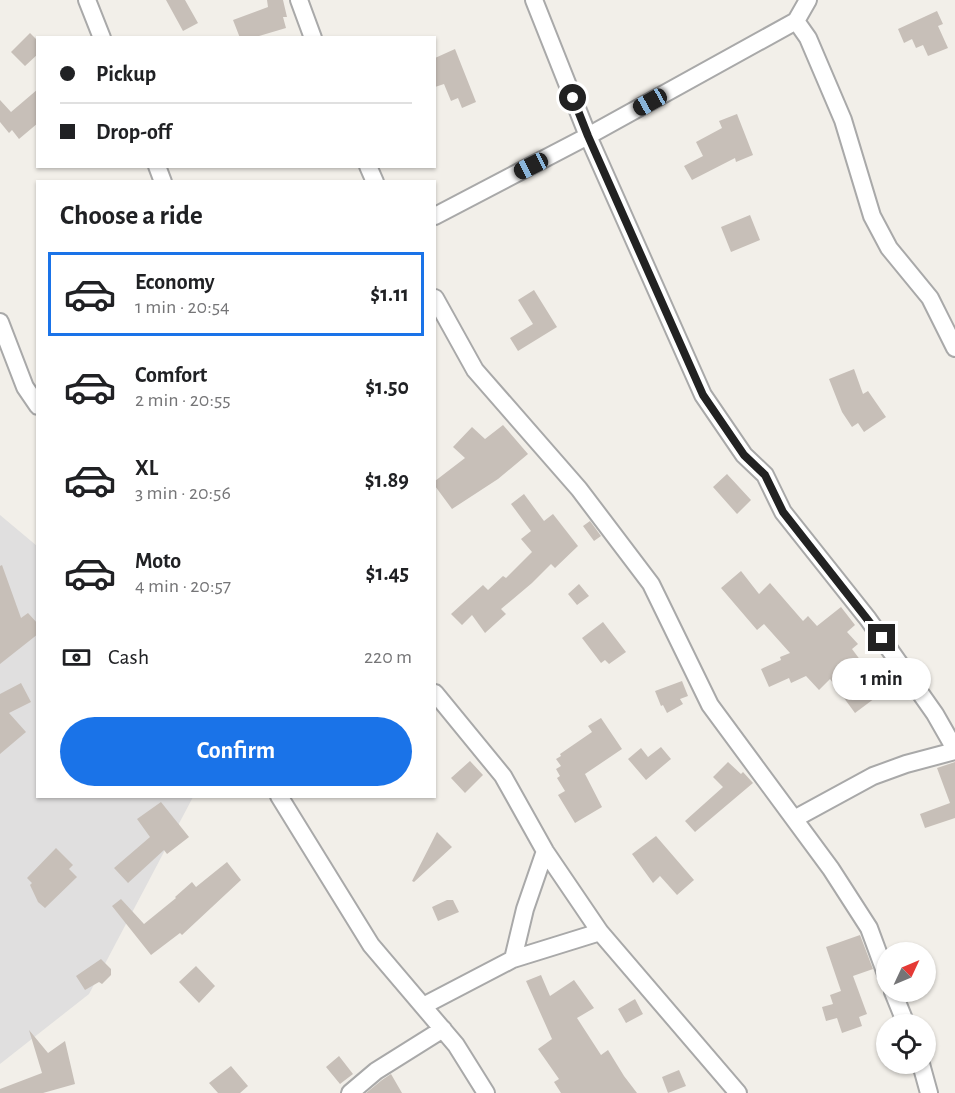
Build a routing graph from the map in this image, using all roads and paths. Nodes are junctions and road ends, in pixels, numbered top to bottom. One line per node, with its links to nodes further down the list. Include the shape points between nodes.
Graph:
1 (87, 0): 6 (street)
2 (299, 0): 7 (street)
3 (534, 0): 8 (street)
4 (808, 0): 5 (street)
5 (796, 21): 8 (street); 12 (street, via 808,38 843,120 872,216 889,248 930,298)
6 (101, 36)
7 (312, 36)
8 (588, 136): 9 (street); 15 (street, via 703,395 744,455 765,475 783,512 868,619 935,714)
9 (436, 215)
10 (436, 300): 17 (street, via 475,370 579,489 651,584 710,705)
11 (0, 322): 13 (street, via 25,387)
12 (955, 348)
13 (36, 403)
14 (436, 694): 18 (street, via 503,776)
15 (955, 750): 17 (street, via 873,776)
16 (280, 798): 22 (street, via 371,945)
17 (794, 819): 20 (street, via 831,868 869,928)
18 (545, 851): 19 (street); 21 (street)
19 (600, 932): 21 (street); 27 (street)
20 (876, 947)
21 (513, 959): 22 (street)
22 (423, 1006): 23 (street)
23 (443, 1029): 25 (street, via 376,1071); 26 (street)
24 (924, 1074): 28 (street)
25 (350, 1093)
26 (486, 1093)
27 (738, 1093)
28 (929, 1093)

